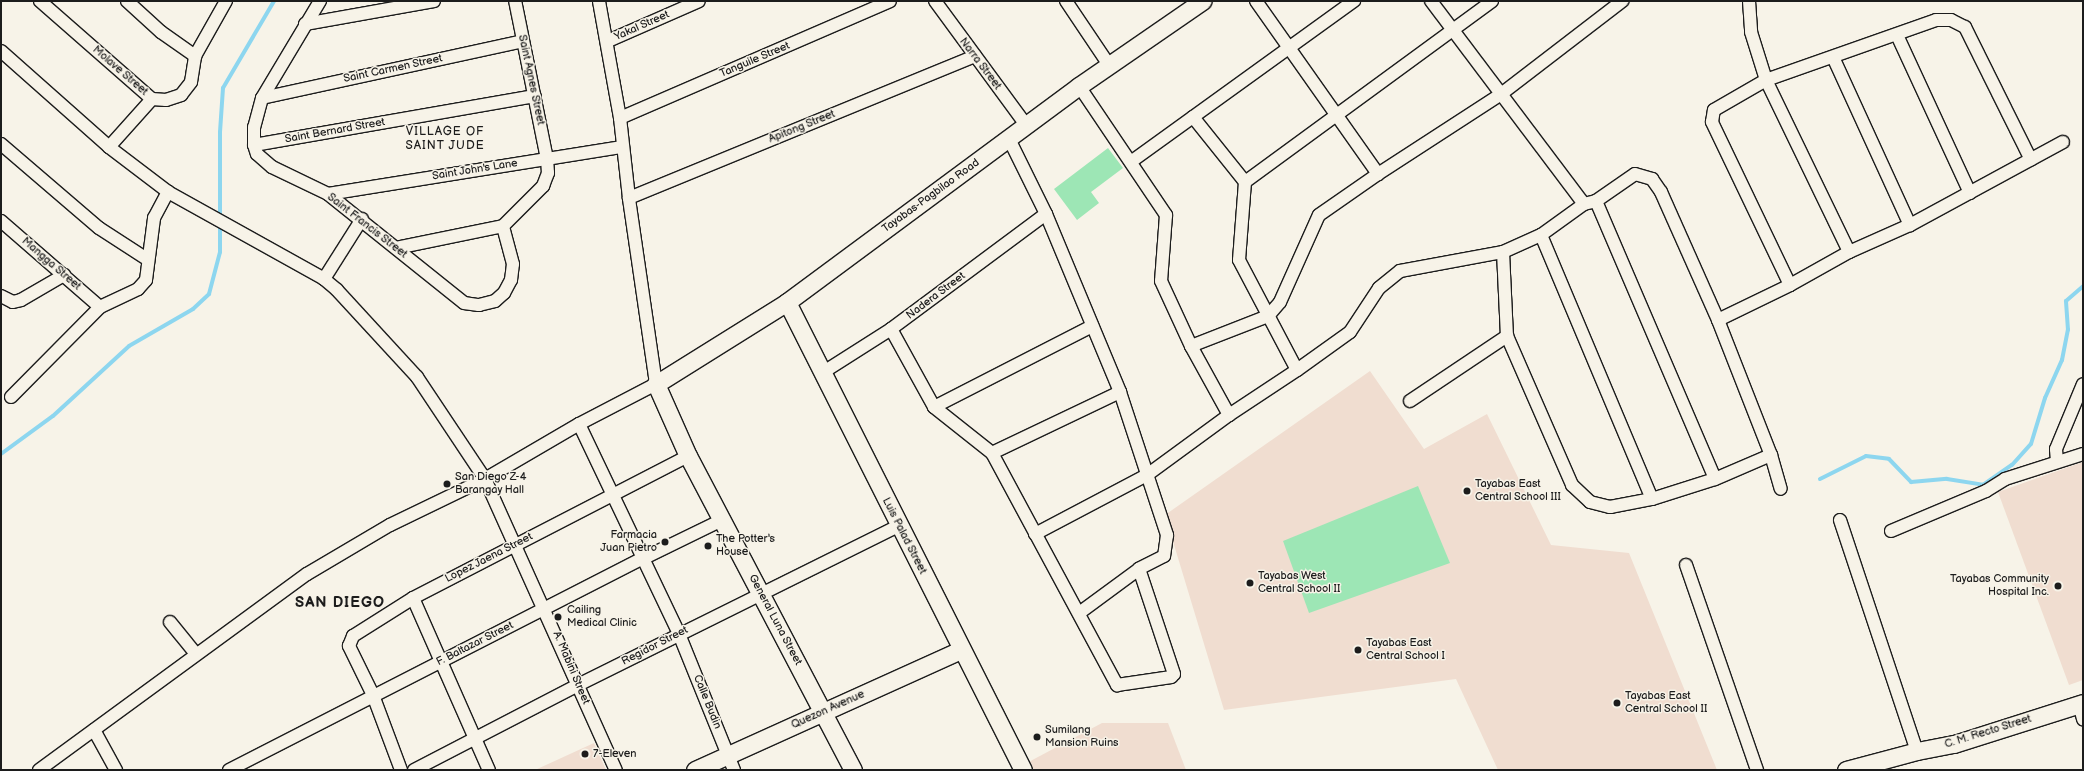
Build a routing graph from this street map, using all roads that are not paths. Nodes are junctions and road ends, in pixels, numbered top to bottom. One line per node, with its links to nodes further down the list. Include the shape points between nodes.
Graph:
1 (40, 1): 35 (street, Molave Street)
2 (127, 1): 26 (street, via 161,32)
3 (226, 1): 26 (street, Molave Street)
4 (320, 1): 19 (street)
5 (434, 1): 19 (street)
6 (515, 1): 22 (street, Saint Agnes Street)
7 (599, 1): 23 (street)
8 (699, 1): 23 (street, Yakal Street)
9 (890, 1): 38 (street, Tanguile Street)
10 (936, 1): 27 (street, Narra Street)
11 (1066, 1): 29 (street)
12 (1202, 1): 29 (main road, Tayabas-Pagbilao Road)
13 (1256, 1): 24 (street)
14 (1354, 1): 24 (street)
15 (1431, 1): 20 (street)
16 (1492, 1): 20 (street)
17 (1622, 1): 32 (street)
18 (1749, 1): 30 (street, via 1751,32)
19 (305, 24): 34 (street)
20 (1453, 30): 32 (street); 36 (street)
21 (1896, 35): 28 (street); 47 (street, via 1936,20 1951,20 1965,27); 52 (street)
22 (523, 41): 33 (street, Saint Agnes Street); 34 (street, Saint Carmen Street)
23 (608, 41): 38 (street)
24 (1289, 48): 36 (street); 37 (street)
25 (1, 51): 44 (street, A. Mabini Street)
26 (195, 56): 35 (street, Molave Street, via 191,82 181,95 166,100)
27 (975, 56): 39 (street, Narra Street); 54 (street, Apitong Street)
28 (1833, 57): 30 (street); 60 (street)
29 (1110, 65): 31 (main road, Tayabas-Pagbilao Road)
30 (1766, 80): 65 (street); 69 (street, via 1714,110 1712,122)
31 (1079, 86): 39 (main road, Tayabas-Pagbilao Road); 48 (street)
32 (1501, 94): 49 (street); 56 (street)
33 (535, 96): 43 (street, Saint Bernard Street); 46 (street, Saint Agnes Street)
34 (262, 98): 43 (street, via 254,127)
35 (152, 99): 44 (street)
36 (1337, 115): 49 (street); 50 (street)
37 (1193, 117): 48 (street); 50 (street)
38 (620, 118): 45 (street)
39 (1026, 125): 40 (main road, Tayabas-Pagbilao Road)
40 (1009, 139): 57 (street); 71 (main road, Tayabas-Pagbilao Road)
41 (2063, 142): 47 (street)
42 (1, 144): 66 (street, via 99,228)
43 (254, 144): 53 (street, Saint Francis Street, via 264,161)
44 (109, 147): 51 (street, A. Mabini Street)
45 (622, 147): 46 (street, Saint John's Lane); 54 (street)
46 (547, 159): 53 (street, Saint John's Lane); 61 (street, Saint Agnes Street, via 548,173 543,186)
47 (2031, 160): 52 (street)
48 (1132, 161): 78 (street, via 1166,215 1161,281)
49 (1378, 174): 73 (street, via 1320,215 1280,302)
50 (1245, 182): 73 (street, via 1239,260)
51 (168, 192): 66 (street, via 154,218); 68 (street, A. Mabini Street)
52 (1970, 193): 60 (street)
53 (328, 194): 58 (street, Saint Francis Street)
54 (628, 198): 81 (street)
55 (1596, 200): 56 (street); 74 (street, via 1635,174 1652,179 1661,192); 96 (street)
56 (1584, 204): 62 (street)
57 (1046, 214): 75 (street); 76 (street, Nadera Street)
58 (362, 219): 63 (street, Saint Francis Street); 68 (street)
59 (1, 221): 67 (street, Mangga Street)
60 (1910, 225): 65 (street)
61 (503, 226): 63 (street); 63 (street, Saint Francis Street, via 514,264 511,280 504,294 495,301 479,305 464,303 453,296)
62 (1540, 235): 64 (street); 99 (street)
63 (396, 248)
64 (1503, 252): 77 (street); 79 (street, via 1400,271 1380,288 1350,332)
65 (1849, 252): 69 (street)
66 (147, 259): 72 (street, via 146,280 138,289)
67 (64, 275): 70 (street, via 21,300 12,302); 72 (street, Mangga Street)
68 (324, 279): 95 (street, A. Mabini Street, via 418,377)
69 (1790, 285): 74 (street)
70 (1, 296)
71 (786, 302): 80 (main road, Luis Palad Street); 81 (main road, Tayabas-Pagbilao Road)
72 (100, 307): 84 (street)
73 (1268, 316): 78 (street); 79 (street)
74 (1718, 320): 91 (street)
75 (1092, 326): 83 (street); 86 (street)
76 (891, 329): 80 (street, Nadera Street); 86 (street)
77 (1507, 336): 85 (street); 99 (street, via 1572,485 1590,502 1610,507)
78 (1191, 346): 87 (street)
79 (1297, 370): 87 (street)
80 (822, 373): 102 (main road, Luis Palad Street)
81 (656, 384): 88 (street); 92 (main road, General Luna Street)
82 (2083, 384): 93 (street, via 2056,449)
83 (1120, 392): 89 (street); 94 (street)
84 (11, 397)
85 (1410, 400)
86 (934, 407): 89 (street)
87 (1229, 415): 94 (street)
88 (579, 424): 95 (street); 98 (street, Calle Budin)
89 (992, 453): 104 (street)
90 (2083, 454): 93 (street)
91 (1771, 455): 96 (street); 97 (street)
92 (688, 456): 98 (street, Lopez Jaena Street); 100 (main road, General Luna Street)
93 (2057, 461): 103 (street, via 2005,479 1986,491)
94 (1147, 476): 104 (street); 108 (street, via 1167,535 1164,556)
95 (485, 479): 105 (street, A. Mabini Street); 116 (street, via 390,525 307,574)
96 (1715, 479): 99 (street)
97 (1781, 490)
98 (614, 495): 105 (street, Lopez Jaena Street); 106 (street, Calle Budin)
99 (1652, 499)
100 (722, 520): 106 (street, F. Baltazar Street); 109 (main road, General Luna Street)
101 (1840, 520): 124 (street)
102 (898, 526): 109 (street, Regidor Street); 115 (main road, Luis Palad Street)
103 (1891, 531)
104 (1035, 534): 112 (street)
105 (516, 544): 110 (street, Lopez Jaena Street); 111 (street, A. Mabini Street)
106 (644, 558): 111 (street, F. Baltazar Street); 114 (street, Calle Budin)
107 (1686, 565): 137 (street)
108 (1139, 569): 112 (street); 112 (street, via 1175,669 1171,677 1117,685)
109 (761, 593): 114 (street, Regidor Street); 121 (main road, General Luna Street)
110 (413, 598): 117 (street); 119 (street, Lopez Jaena Street, via 350,639 349,646)
111 (545, 609): 117 (street, F. Baltazar Street); 118 (street, A. Mabini Street)
112 (1080, 613)
113 (170, 622): 116 (street)
114 (679, 634): 118 (street, Regidor Street); 125 (street, Calle Budin)
115 (961, 650): 121 (main road, Quezon Avenue); 136 (main road, Luis Palad Street)
116 (196, 654): 122 (street)
117 (442, 661): 119 (street, F. Baltazar Street); 123 (street)
118 (578, 684): 123 (street, Regidor Street); 134 (street, A. Mabini Street)
119 (373, 695): 126 (street, F. Baltazar Street); 131 (street, Lopez Jaena Street)
120 (2082, 709): 124 (main road, C. M. Recto Street, via 1954,744)
121 (824, 712): 125 (main road, Quezon Avenue); 127 (main road, General Luna Street)
122 (94, 730): 128 (street); 129 (street)
123 (475, 739): 132 (street, Regidor Street); 133 (street)
124 (1917, 751): 138 (main road, C. M. Recto Street)
125 (731, 763): 135 (main road, Quezon Avenue)
126 (247, 766): 130 (street, F. Baltazar Street)
127 (851, 769)
128 (39, 770)
129 (116, 770)
130 (229, 770)
131 (401, 770)
132 (414, 770)
133 (489, 770)
134 (616, 770)
135 (695, 770)
136 (1023, 770)
137 (1757, 770)
138 (1846, 770)

